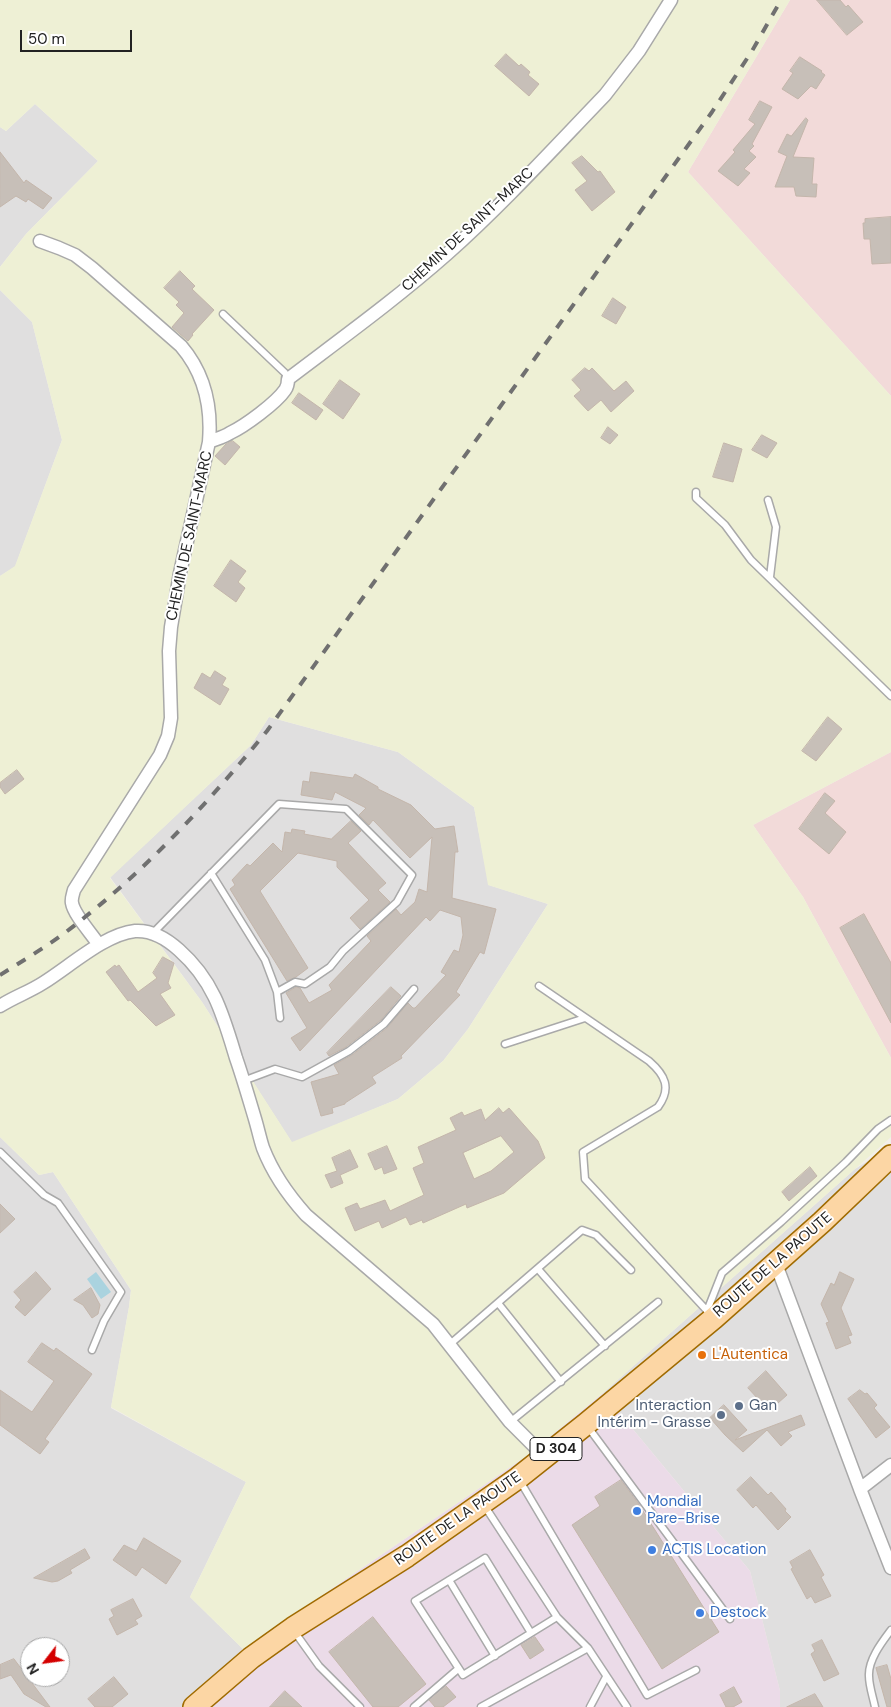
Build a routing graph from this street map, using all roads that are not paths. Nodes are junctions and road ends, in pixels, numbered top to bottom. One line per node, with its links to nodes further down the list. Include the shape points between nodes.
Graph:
1 (671, 0): 4 (street, CHEMIN DE SAINT-MARC, via 622,75 497,207 393,299)
2 (40, 241): 5 (street, via 75,255 92,268 192,359 205,388)
3 (223, 314): 4 (lane)
4 (288, 379): 5 (street, CHEMIN DE SAINT-MARC, via 285,391 248,422)
5 (209, 442): 12 (street, CHEMIN DE SAINT-MARC, via 171,628 168,736 160,755 72,896 75,910)
6 (696, 492): 8 (lane, via 696,498)
7 (768, 500): 8 (lane, via 776,527)
8 (770, 577): 9 (lane)
9 (891, 696)
10 (211, 874): 11 (lane); 15 (lane, via 265,960); 15 (lane, via 279,804 346,809 412,875 396,902 330,967 305,984 295,982)
11 (153, 933): 12 (street, via 136,931); 20 (street, via 171,942 190,959 215,994)
12 (99, 945): 16 (street, via 41,984)
13 (539, 986): 18 (lane)
14 (414, 989): 20 (lane, via 384,1024 349,1051 302,1077 275,1069)
15 (277, 992): 17 (lane)
16 (0, 1006)
17 (280, 1018)
18 (585, 1018): 19 (lane); 29 (lane, via 649,1061 660,1071 666,1086 665,1098 658,1107 583,1152 586,1178)
19 (505, 1044)
20 (243, 1081): 30 (street, via 263,1147 289,1195 306,1215 433,1324)
21 (891, 1120): 29 (lane, via 722,1274)
22 (0, 1152): 32 (lane, via 44,1195 58,1203 121,1292)
23 (891, 1156): 24 (main road, ROUTE DE LA PAOUTE / D 304)
24 (776, 1264): 29 (main road, ROUTE DE LA PAOUTE / D 304); 39 (street)
25 (538, 1269): 26 (lane, via 582,1230 596,1235); 28 (lane); 31 (lane)
26 (631, 1270)
27 (658, 1302): 31 (lane)
28 (498, 1303): 30 (lane); 33 (lane)
29 (710, 1314): 35 (main road, ROUTE DE LA PAOUTE / D 304)
30 (449, 1345): 34 (street)
31 (605, 1346): 33 (lane)
32 (92, 1350)
33 (561, 1382): 34 (lane)
34 (510, 1422): 36 (street)
35 (586, 1424): 36 (main road, ROUTE DE LA PAOUTE / D 304); 44 (lane)
36 (545, 1458): 38 (main road, ROUTE DE LA PAOUTE / D 304)
37 (891, 1465): 39 (street)
38 (518, 1478): 40 (main road, ROUTE DE LA PAOUTE / D 304); 51 (lane, via 647,1695)
39 (860, 1489): 41 (street)
40 (483, 1504): 43 (lane); 45 (main road, ROUTE DE LA PAOUTE / D 304)
41 (891, 1568)
42 (450, 1580): 47 (lane, via 485,1558); 49 (lane); 50 (lane, via 415,1601)
43 (557, 1617): 47 (lane); 48 (lane)
44 (730, 1619)
45 (293, 1628): 53 (main road, ROUTE DE LA PAOUTE / D 304, via 251,1658); 54 (lane, via 319,1666)
46 (891, 1630): 59 (lane, via 869,1668)
47 (531, 1633): 49 (lane)
48 (588, 1648): 52 (lane); 56 (lane)
49 (496, 1656): 50 (lane, via 463,1675)
50 (458, 1669): 55 (lane)
51 (696, 1670)
52 (606, 1677): 57 (lane); 58 (lane)
53 (194, 1707)
54 (360, 1707)
55 (414, 1707)
56 (481, 1707)
57 (590, 1707)
58 (627, 1707)
59 (875, 1707)

